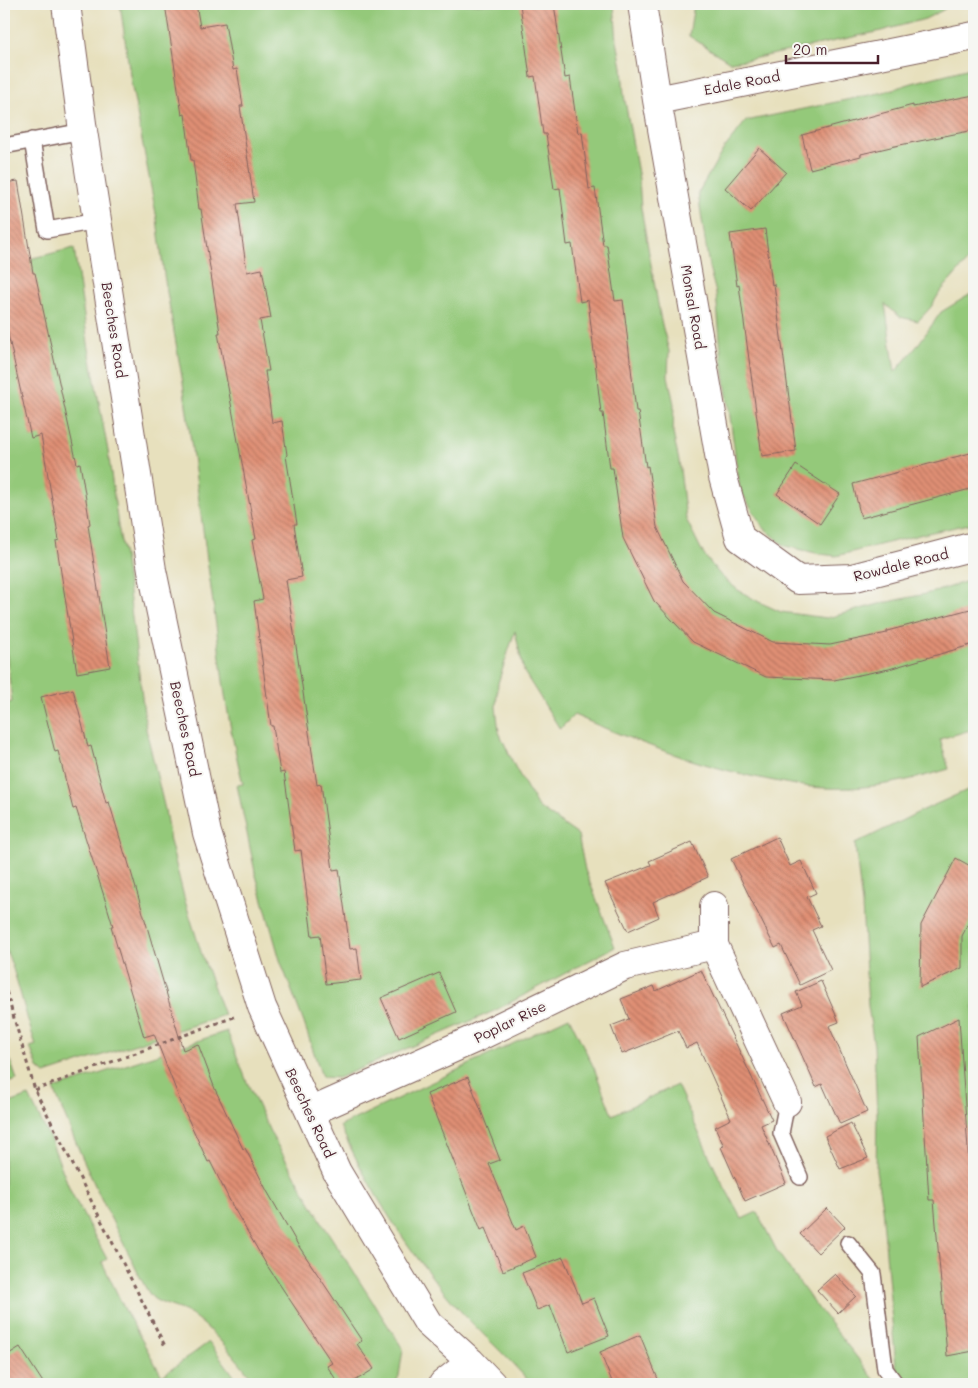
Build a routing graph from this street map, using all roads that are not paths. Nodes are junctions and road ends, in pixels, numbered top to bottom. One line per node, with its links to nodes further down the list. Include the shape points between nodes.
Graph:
1 (66, 4): 5 (street, Beeches Road)
2 (642, 4): 4 (street, Monsal Road)
3 (974, 36): 4 (street, Edale Road)
4 (657, 100): 10 (street, Monsal Road, via 723,477 740,538)
5 (82, 130): 6 (lane); 8 (street, Beeches Road)
6 (32, 140): 7 (lane); 8 (lane, via 47,230)
7 (4, 146)
8 (97, 221): 14 (street, Beeches Road, via 152,570 205,823 262,1007)
9 (974, 546): 10 (street, Rowdale Road, via 852,578)
10 (798, 580)
11 (714, 906): 12 (street)
12 (714, 945): 13 (street); 14 (street, Poplar Rise, via 625,966 474,1039)
13 (787, 1102): 15 (lane, via 781,1133)
14 (310, 1112): 17 (street, Beeches Road, via 337,1172 428,1323)
15 (800, 1177)
16 (848, 1243): 20 (lane, via 874,1274 885,1369)
17 (472, 1362): 18 (street); 19 (street, Beeches Road)
18 (443, 1384)
19 (492, 1384)
20 (896, 1384)

